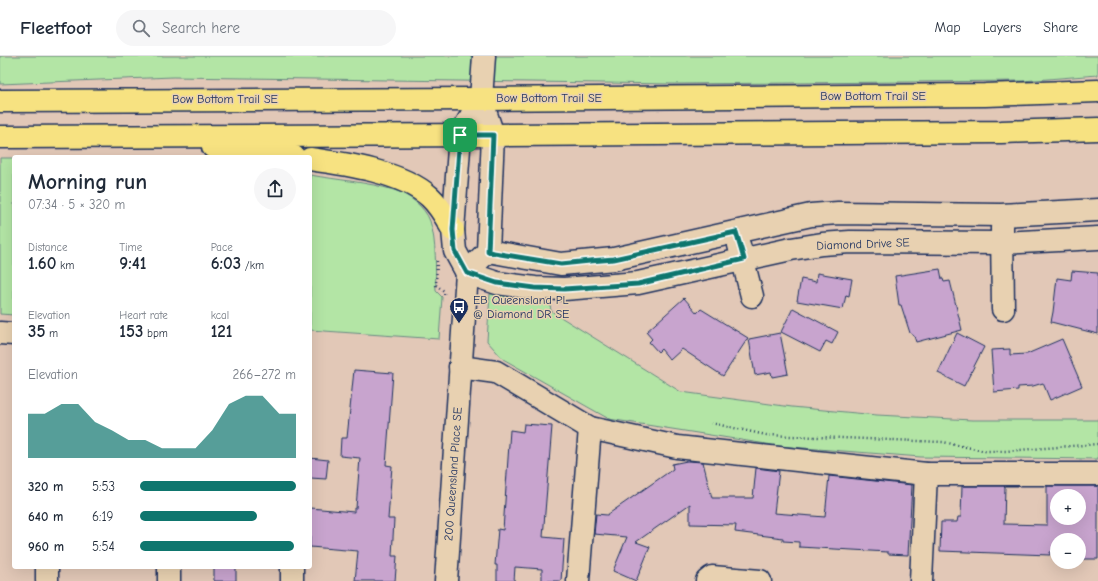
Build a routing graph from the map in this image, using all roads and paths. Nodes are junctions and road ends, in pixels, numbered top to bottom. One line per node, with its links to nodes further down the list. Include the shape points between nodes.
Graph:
1 (484, 56): 3 (street)
2 (1098, 91): 3 (main road, Bow Bottom Trail SE, via 985,96)
3 (481, 98): 4 (main road, Bow Bottom Trail SE); 6 (street); 7 (street)
4 (0, 101)
5 (1098, 129): 7 (main road, via 1001,132)
6 (460, 135): 7 (main road); 8 (main road); 14 (street)
7 (493, 135): 18 (street)
8 (119, 136): 9 (main road); 10 (main road)
9 (0, 137)
10 (277, 155)
11 (312, 159): 14 (main road, via 381,174 413,186 438,205)
12 (1098, 210): 13 (street)
13 (1001, 215): 15 (street, via 838,213 803,216); 17 (street)
14 (453, 230): 21 (street, via 455,251)
15 (736, 232): 18 (street, via 614,259 561,264); 20 (street)
16 (1098, 238): 17 (street, Diamond Drive SE)
17 (1002, 243): 20 (street, Diamond Drive SE, via 850,242 791,249); 24 (street)
18 (488, 252): 21 (street)
19 (437, 253): 23 (path, via 436,285 444,291)
20 (744, 259): 21 (street, Diamond Drive SE, via 638,284 564,289 497,283); 22 (street)
21 (467, 273): 27 (street, 200 Queensland Place SE)
22 (752, 296)
23 (444, 299)
24 (1003, 309)
25 (0, 333): 26 (street)
26 (12, 334)
27 (460, 367): 29 (street, via 496,372); 39 (street, 200 Queensland Place SE)
28 (711, 423): 30 (path, via 766,434 943,442 985,451)
29 (590, 428): 31 (street, via 677,447); 40 (street)
30 (1098, 444)
31 (926, 474): 32 (street); 43 (street)
32 (1098, 474)
33 (47, 569): 36 (street)
34 (169, 569): 37 (street)
35 (292, 569): 38 (street)
36 (47, 581)
37 (169, 581)
38 (292, 581)
39 (446, 581)
40 (578, 581)
41 (707, 581): 42 (street, via 712,577)
42 (760, 581)
43 (921, 581)

